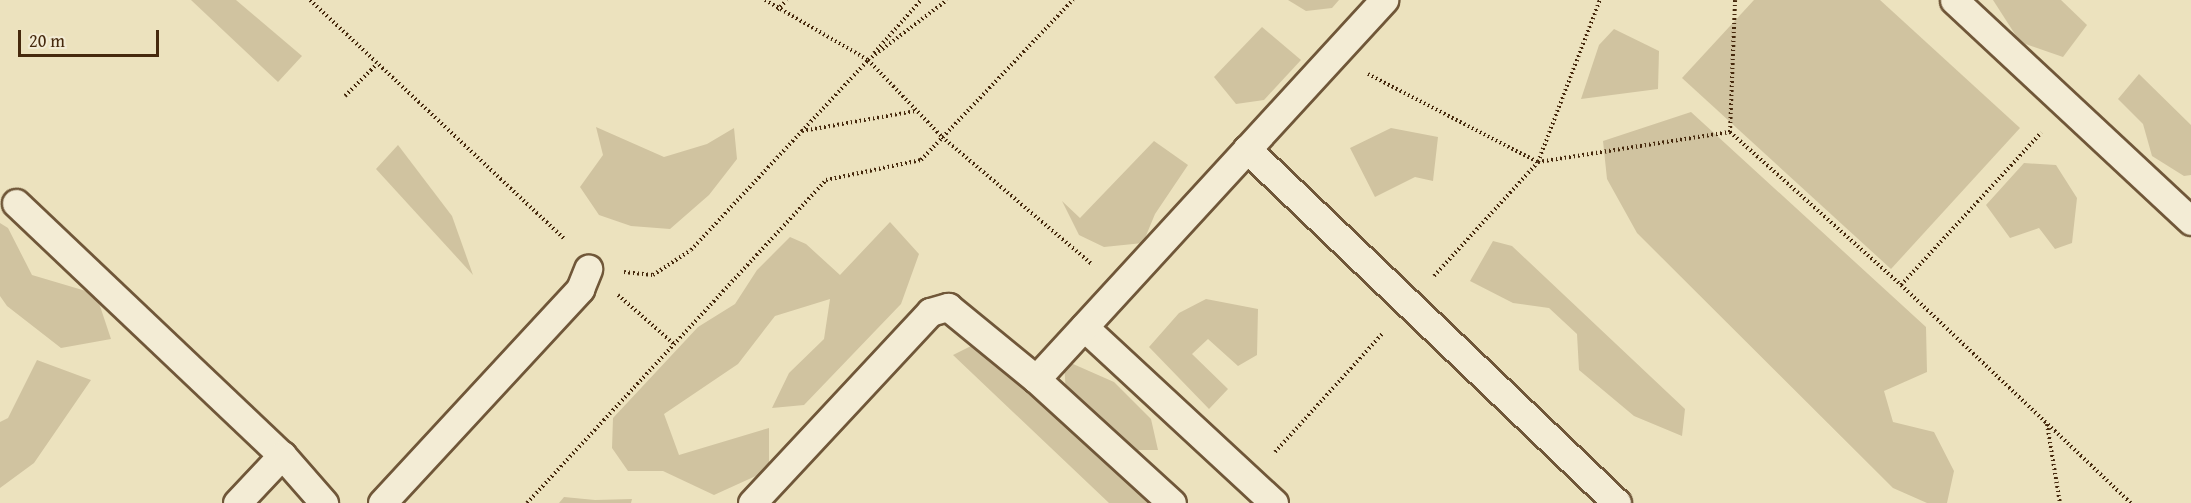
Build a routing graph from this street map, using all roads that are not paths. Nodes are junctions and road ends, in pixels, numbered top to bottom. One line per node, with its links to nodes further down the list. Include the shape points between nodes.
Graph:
1 (1384, 0): 3 (lane)
2 (1954, 0): 5 (lane)
3 (1247, 149): 7 (lane); 16 (lane)
4 (16, 204): 9 (lane)
5 (2191, 221)
6 (588, 269): 12 (lane, via 580,289)
7 (1084, 327): 8 (lane); 15 (lane)
8 (1036, 379): 13 (lane, via 962,315 948,307 930,312); 14 (lane)
9 (282, 455): 10 (lane); 11 (lane)
10 (237, 503)
11 (324, 503)
12 (382, 503)
13 (752, 503)
14 (1172, 503)
15 (1274, 503)
16 (1617, 503)

